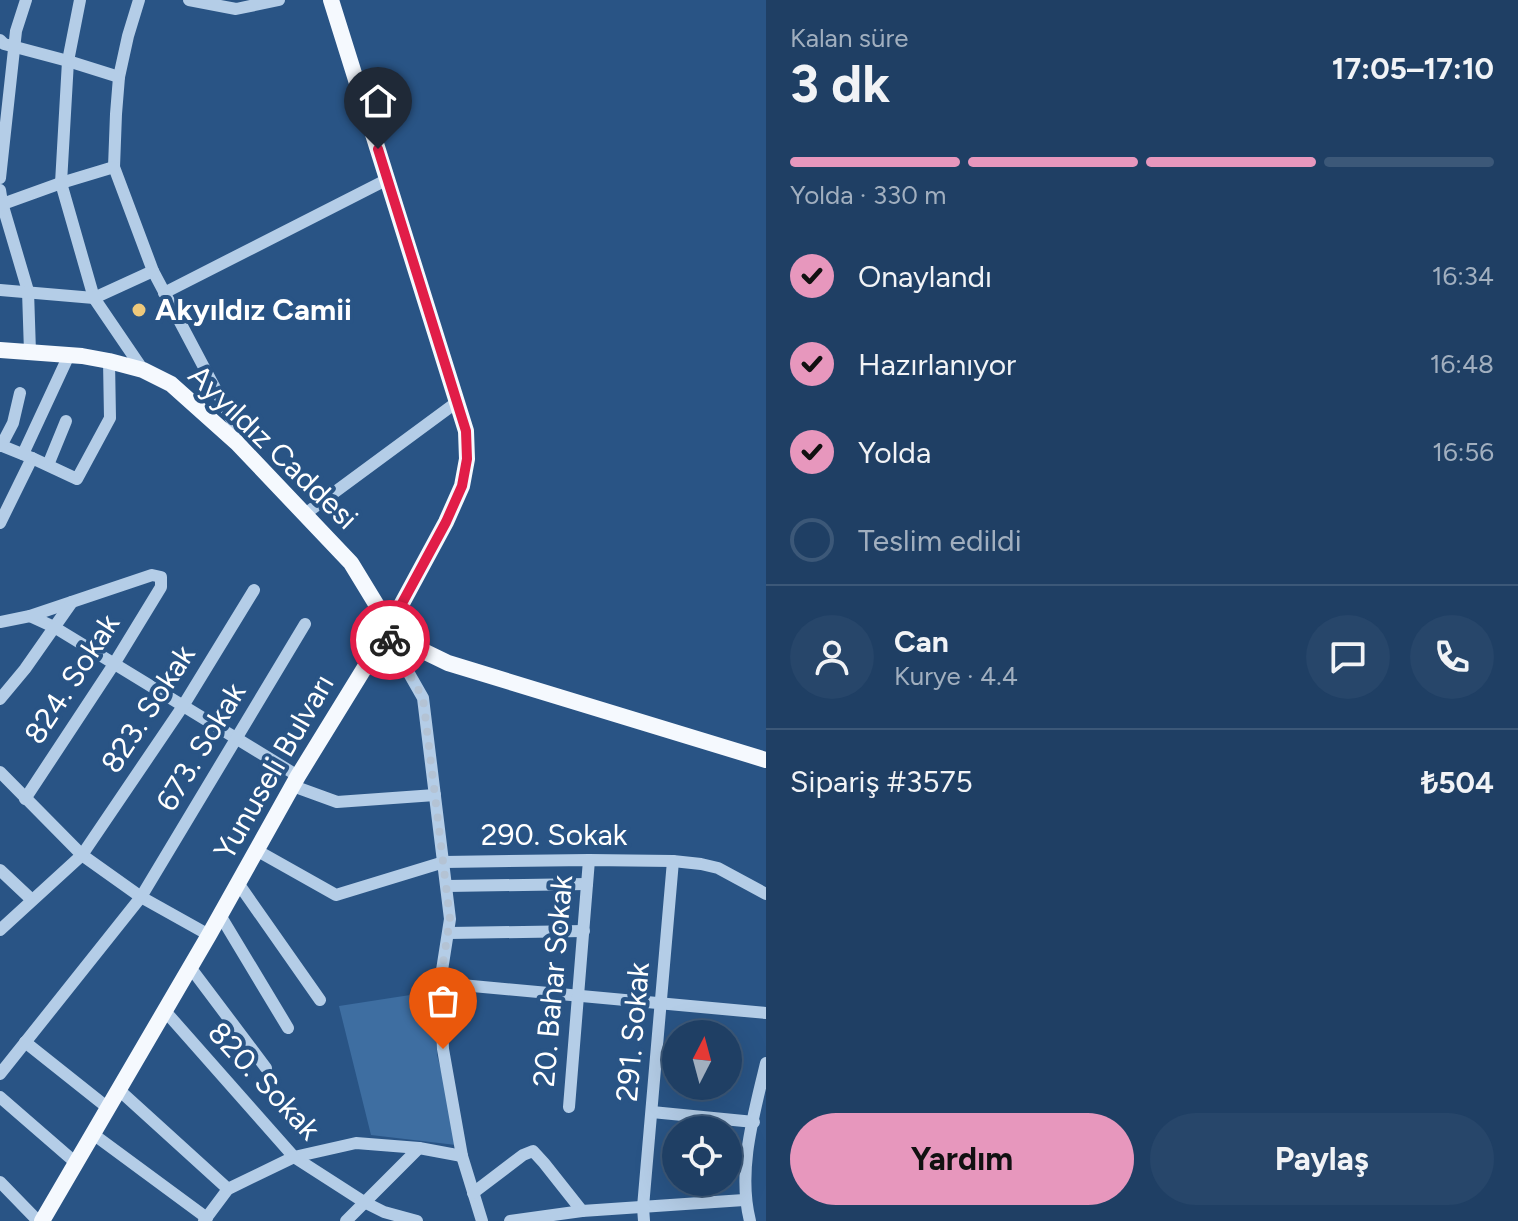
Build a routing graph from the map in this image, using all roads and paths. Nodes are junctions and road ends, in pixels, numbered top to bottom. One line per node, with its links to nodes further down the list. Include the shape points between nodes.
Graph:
1 (26, 0): 7 (street, via 16,31)
2 (80, 0): 8 (street)
3 (139, 0): 9 (street)
4 (189, 0): 5 (street, via 236,9)
5 (279, 0)
6 (331, 0): 13 (main road, Yunuseli Bulvarı)
7 (5, 45): 8 (street); 10 (street)
8 (68, 61): 9 (street); 14 (street)
9 (119, 77): 11 (street)
10 (2, 126): 12 (street)
11 (114, 167): 14 (street); 16 (street)
12 (0, 178)
13 (388, 179): 19 (street); 28 (main road, Yunuseli Bulvarı)
14 (61, 183): 15 (street); 20 (street)
15 (1, 199): 18 (street)
16 (153, 271): 19 (street); 20 (street)
17 (0, 290): 18 (street)
18 (28, 291): 20 (street); 22 (street)
19 (164, 293): 30 (street, via 235,426)
20 (94, 298): 26 (street)
21 (0, 350): 22 (main road, Ayyıldız Caddesi)
22 (30, 352): 23 (main road, Ayyıldız Caddesi); 24 (main road, Ayyıldız Caddesi)
23 (69, 355): 25 (main road, Ayyıldız Caddesi); 32 (street)
24 (0, 358)
25 (109, 361): 26 (main road, Ayyıldız Caddesi); 33 (street, via 110,418 77,479)
26 (143, 370): 30 (main road, Ayyıldız Caddesi, via 171,384)
27 (20, 393): 31 (street)
28 (457, 402): 34 (street); 42 (main road, Yunuseli Bulvarı, via 466,431 462,486)
29 (66, 421): 33 (street)
30 (237, 443): 34 (main road, Ayyıldız Caddesi)
31 (1, 445): 32 (street)
32 (28, 456): 33 (street); 35 (street)
33 (48, 465)
34 (305, 514): 42 (main road, Ayyıldız Caddesi, via 351,563 376,604)
35 (0, 523)
36 (254, 590): 45 (street, 823. Sokak)
37 (72, 602): 38 (street); 41 (street); 43 (street, 824. Sokak, via 152,575 161,577 161,587)
38 (30, 616): 39 (street); 41 (street)
39 (0, 622)
40 (305, 624): 46 (street, 673. Sokak)
41 (54, 627): 43 (street); 44 (street)
42 (386, 633): 47 (main road, via 448,663); 49 (main road, Yunuseli Bulvarı); 50 (street, via 423,698)
43 (114, 664): 45 (street); 51 (street, 824. Sokak)
44 (0, 699)
45 (183, 706): 46 (street); 53 (street, 823. Sokak)
46 (237, 739): 49 (street); 62 (street, 673. Sokak)
47 (766, 760)
48 (0, 772): 51 (street)
49 (296, 781): 50 (street, via 337,802); 52 (main road, Yunuseli Bulvarı)
50 (435, 795): 56 (street)
51 (25, 799): 53 (street)
52 (256, 850): 56 (street, 290. Sokak, via 336,895); 58 (main road, Yunuseli Bulvarı)
53 (82, 855): 62 (street); 63 (street, 823. Sokak)
54 (589, 860): 55 (street, 290. Sokak); 56 (street, 290. Sokak); 59 (street, 20. Bahar Sokak)
55 (673, 861): 61 (street, 290. Sokak, via 718,868); 73 (street, 291. Sokak)
56 (444, 862): 60 (street)
57 (0, 870): 63 (street)
58 (238, 883): 64 (main road, Yunuseli Bulvarı); 72 (street)
59 (587, 884): 60 (street); 66 (street, 20. Bahar Sokak)
60 (447, 886): 67 (street)
61 (766, 894)
62 (141, 897): 68 (street); 77 (street, 673. Sokak)
63 (32, 900): 65 (street, 823. Sokak)
64 (220, 915): 68 (main road, Yunuseli Bulvarı); 76 (street)
65 (0, 930)
66 (584, 931): 67 (street); 71 (street, 20. Bahar Sokak)
67 (449, 933): 70 (street)
68 (209, 935): 69 (main road, Yunuseli Bulvarı)
69 (190, 967): 74 (main road, Yunuseli Bulvarı); 79 (street)
70 (440, 983): 71 (street); 89 (street, via 443,1049)
71 (579, 996): 73 (street); 83 (street, 20. Bahar Sokak)
72 (320, 1000)
73 (661, 1003): 75 (street); 85 (street, 291. Sokak)
74 (165, 1011): 81 (main road, Yunuseli Bulvarı); 90 (street, 820. Sokak)
75 (766, 1013)
76 (288, 1028)
77 (25, 1042): 80 (street, 673. Sokak); 84 (street)
78 (766, 1063): 86 (street)
79 (266, 1068)
80 (0, 1074)
81 (119, 1090): 84 (main road, Yunuseli Bulvarı); 93 (street)
82 (0, 1097): 91 (street)
83 (569, 1107)
84 (108, 1108): 87 (main road, Yunuseli Bulvarı)
85 (652, 1112): 86 (street); 97 (street, 291. Sokak)
86 (754, 1122): 95 (street)
87 (93, 1134): 91 (main road, Yunuseli Bulvarı); 99 (street)
88 (419, 1148): 89 (street); 90 (street, via 356,1143); 96 (street)
89 (462, 1156): 94 (street)
90 (294, 1157): 93 (street); 96 (street, 820. Sokak)
91 (76, 1163): 100 (main road, Yunuseli Bulvarı)
92 (0, 1182): 100 (street)
93 (228, 1189): 99 (street)
94 (473, 1193): 98 (street, via 533,1151); 103 (street)
95 (744, 1200): 97 (street); 106 (street)
96 (364, 1202): 101 (street); 102 (street, 820. Sokak)
97 (643, 1207): 98 (street); 105 (street, 291. Sokak)
98 (582, 1211): 104 (street)
99 (206, 1219)
100 (40, 1221)
101 (346, 1221)
102 (417, 1221)
103 (482, 1221)
104 (510, 1221)
105 (644, 1221)
106 (750, 1221)

